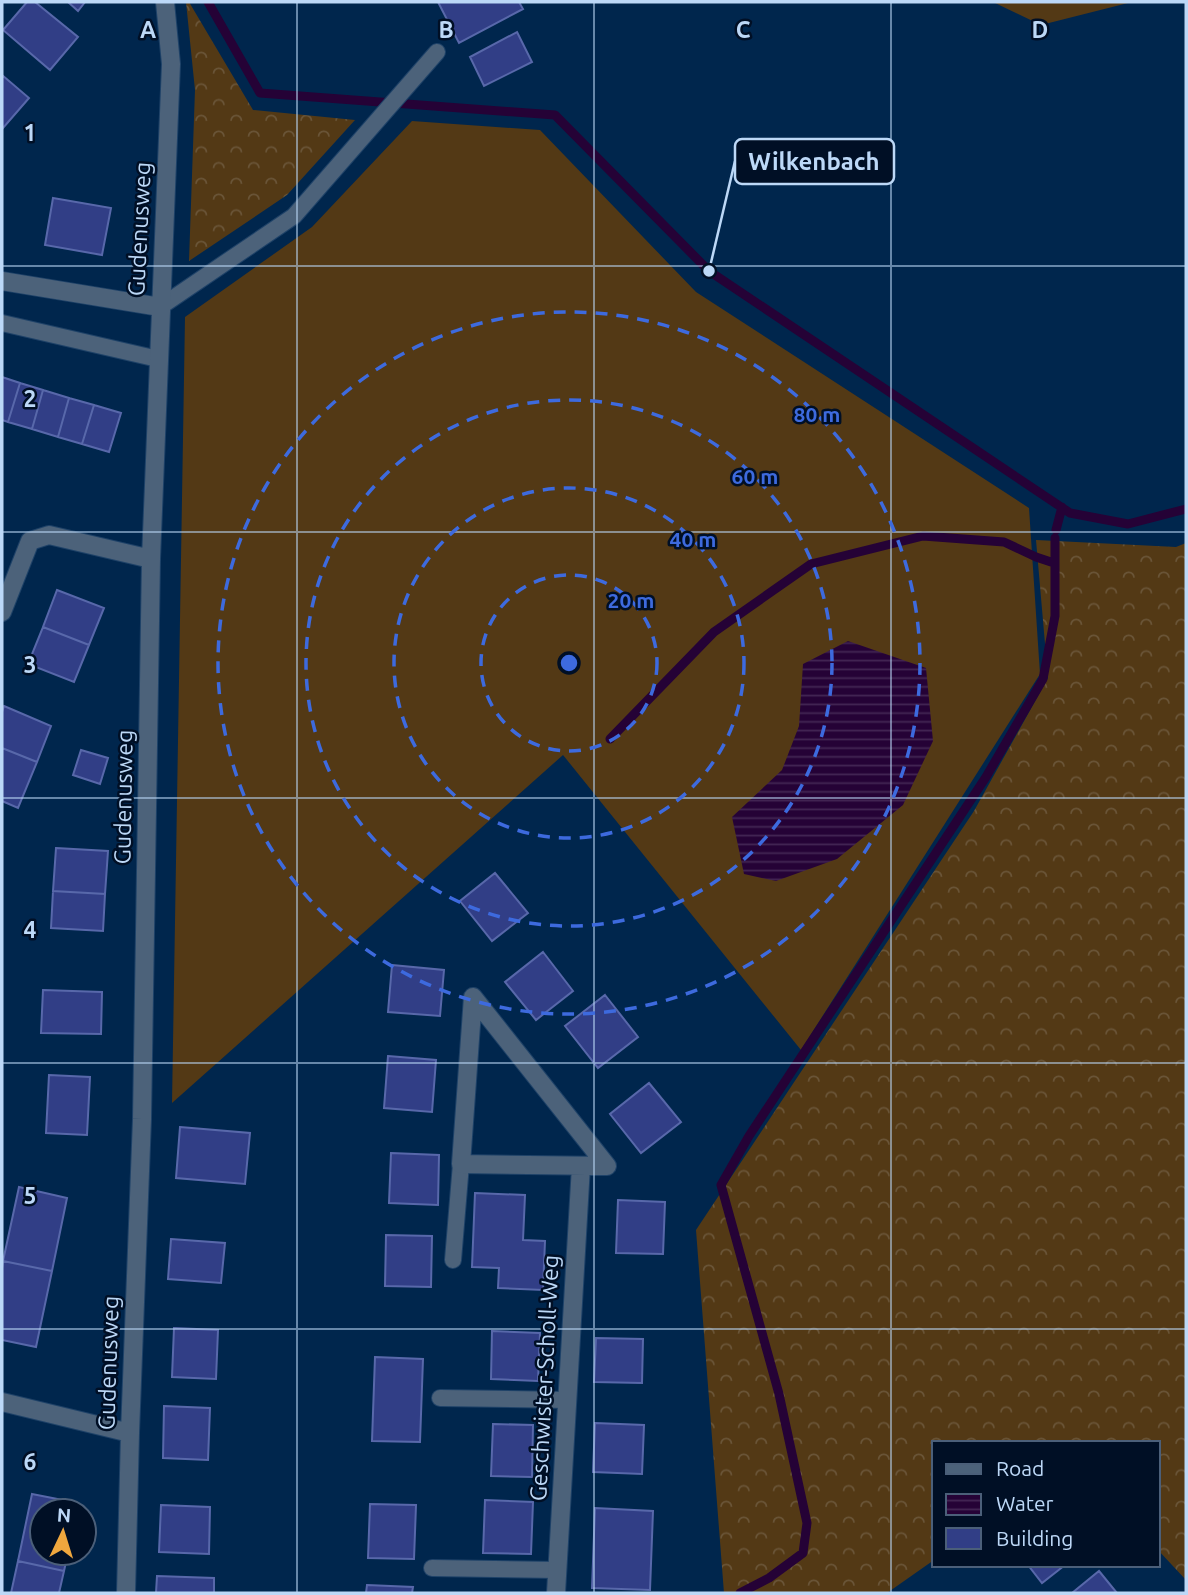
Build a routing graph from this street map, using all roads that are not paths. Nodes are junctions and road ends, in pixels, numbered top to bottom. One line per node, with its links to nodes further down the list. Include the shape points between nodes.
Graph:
1 (165, 2): 4 (street, Gudenusweg, via 171,64)
2 (437, 52): 4 (lane, via 294,216)
3 (2, 281): 4 (street)
4 (160, 307): 6 (street, Gudenusweg)
5 (2, 323): 6 (lane)
6 (158, 359): 7 (street, Gudenusweg)
7 (151, 559): 8 (street, via 49,535 30,541); 15 (street, Gudenusweg, via 142,1105)
8 (2, 612)
9 (461, 1164): 10 (street); 10 (street, via 473,997 607,1166); 11 (lane)
10 (581, 1166): 13 (street, Geschwister-Scholl-Weg)
11 (453, 1260)
12 (440, 1398): 13 (lane)
13 (568, 1400): 17 (street, Geschwister-Scholl-Weg)
14 (2, 1402): 15 (street)
15 (130, 1433): 18 (street, Gudenusweg)
16 (432, 1567): 17 (lane)
17 (557, 1570): 19 (street, Geschwister-Scholl-Weg)
18 (126, 1593)
19 (556, 1593)

